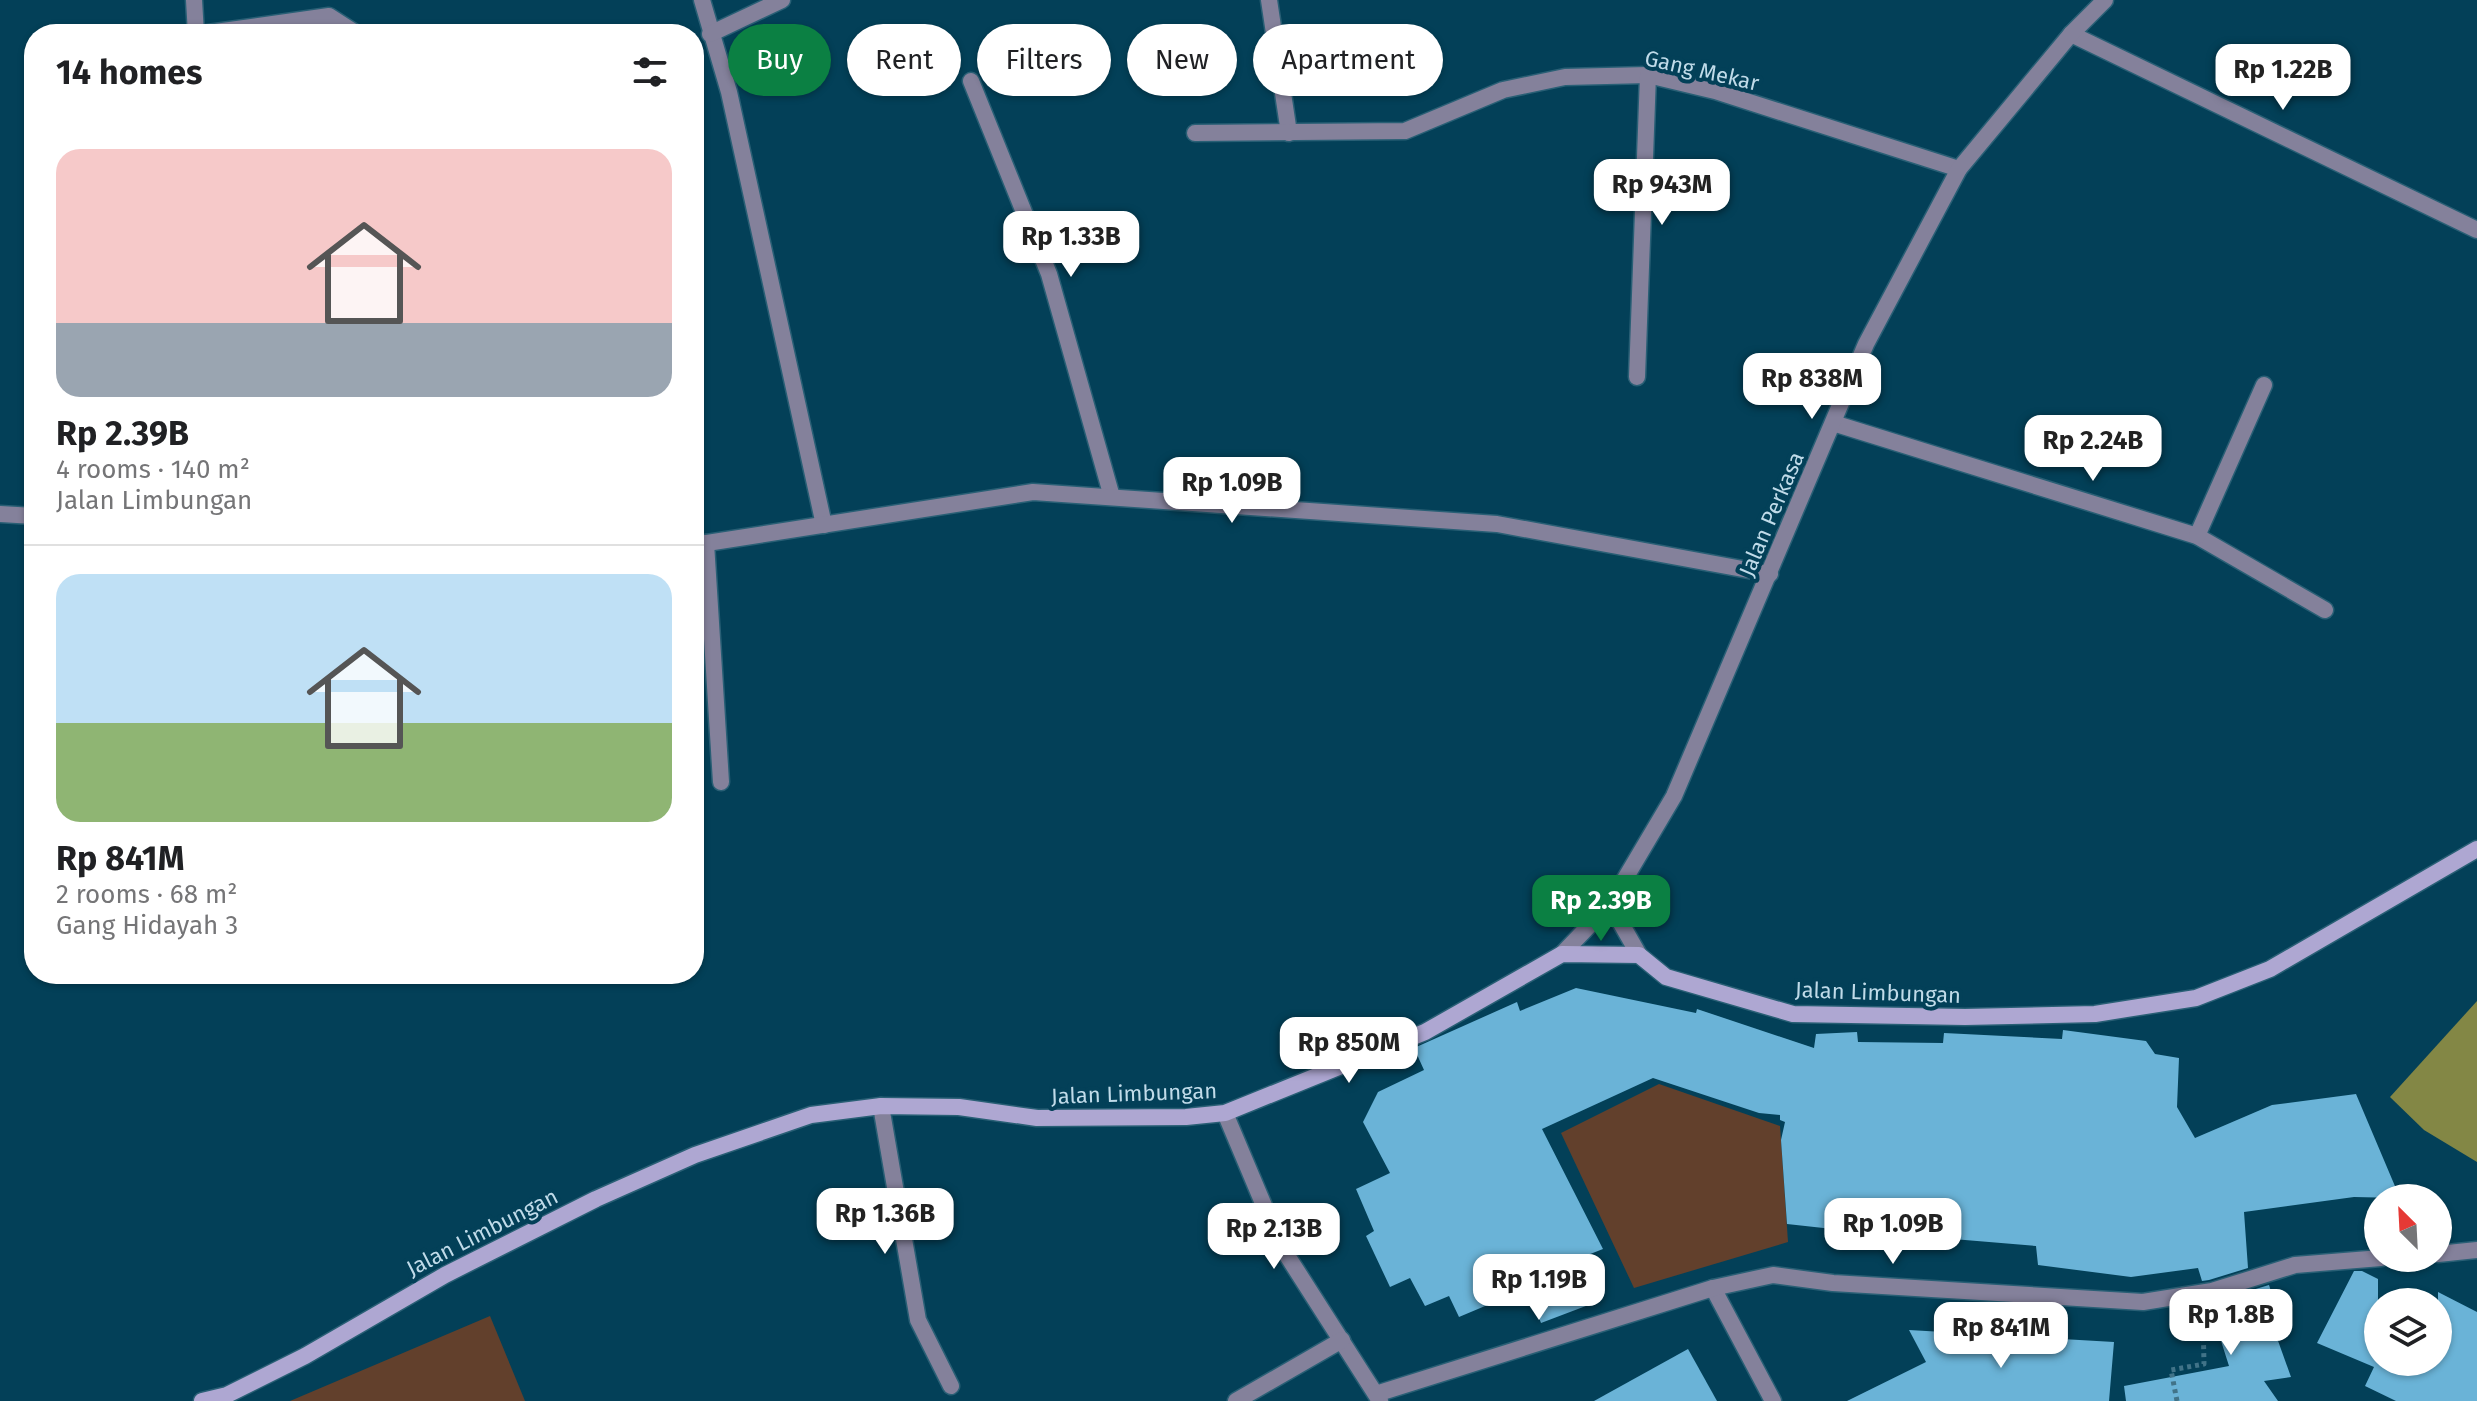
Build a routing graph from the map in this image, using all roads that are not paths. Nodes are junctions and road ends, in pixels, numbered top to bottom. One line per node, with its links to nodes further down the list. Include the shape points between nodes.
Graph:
1 (194, 0): 6 (street)
2 (702, 0): 9 (street)
3 (782, 0): 9 (street)
4 (1269, 0): 14 (street)
5 (2105, 0): 10 (street, Jalan Perkasa)
6 (198, 24)
7 (271, 24): 8 (street, via 329,16)
8 (341, 24)
9 (710, 34): 23 (street, via 729,92)
10 (2071, 34): 15 (street, Jalan Perkasa); 16 (street)
11 (1648, 75): 14 (street, Gang Mekar, via 1565,77 1503,90 1405,131); 15 (street, Gang Mekar, via 1715,91); 17 (street)
12 (971, 81): 20 (street, via 1049,274)
13 (1195, 133): 14 (street, Gang Mekar)
14 (1289, 133)
15 (1959, 169): 19 (street, Jalan Perkasa, via 1866,344)
16 (2477, 230)
17 (1637, 377)
18 (2264, 385): 24 (street)
19 (1833, 423): 24 (street); 26 (street, Jalan Perkasa)
20 (1112, 497): 23 (street, via 1033,492); 26 (street, via 1497,524)
21 (0, 514): 22 (street)
22 (24, 515)
23 (824, 525): 25 (street)
24 (2197, 536): 28 (street)
25 (704, 543)
26 (1770, 574): 31 (street, Jalan Perkasa, via 1674,796)
27 (704, 589): 29 (street)
28 (2325, 610)
29 (721, 782)
30 (2477, 849): 33 (street, Jalan Limbungan, via 2270,969 2196,998 2095,1014 1793,1014 1666,977)
31 (1610, 904): 32 (street, Jalan Perkasa); 33 (street)
32 (1562, 954): 33 (street); 35 (street, Jalan Limbungan, via 1425,1032)
33 (1639, 955)
34 (881, 1106): 35 (street, Jalan Limbungan, via 959,1107 1037,1118); 41 (street, via 918,1320); 43 (street, Jalan Limbungan, via 811,1115 695,1155 513,1239 305,1356 227,1395)
35 (1225, 1113): 40 (street, via 1281,1246)
36 (2477, 1250): 37 (street)
37 (2452, 1253)
38 (2364, 1259): 39 (street, via 2295,1265 2202,1293 2143,1302 1773,1275)
39 (1713, 1288): 42 (street); 45 (street)
40 (1342, 1340): 42 (street); 44 (street)
41 (951, 1386)
42 (1378, 1398)
43 (202, 1401)
44 (1236, 1401)
45 (1773, 1401)

